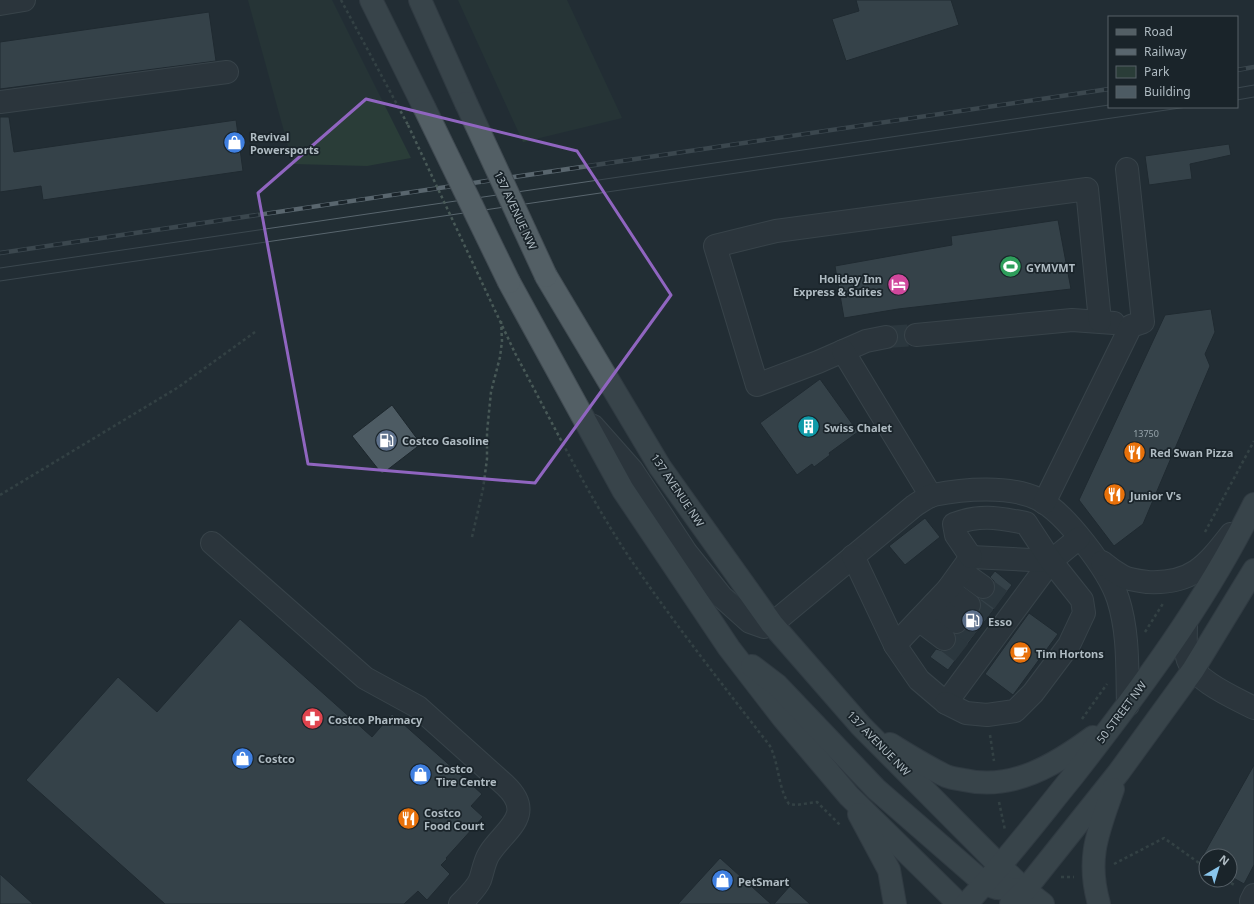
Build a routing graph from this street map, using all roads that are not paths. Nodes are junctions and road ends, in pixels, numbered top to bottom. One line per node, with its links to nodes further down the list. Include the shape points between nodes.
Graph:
1 (24, 0): 4 (street)
2 (371, 0): 13 (main road, bridge, via 510,282)
3 (420, 0): 27 (main road, 137 AVENUE NW, bridge, via 546,276 660,466)
4 (0, 4)
5 (227, 72): 6 (street)
6 (0, 102)
7 (1126, 169): 9 (street, via 1143,322)
8 (1100, 321): 9 (street); 10 (street, via 1072,320); 12 (street, via 1087,189 776,231 715,246 757,385)
9 (1132, 326): 15 (street)
10 (916, 335)
11 (886, 338): 12 (street, via 866,341)
12 (843, 351): 14 (street)
13 (578, 410): 27 (street, via 632,470 686,552 722,597 750,622 764,627); 31 (main road, via 623,490)
14 (931, 496): 15 (street, via 989,489 1020,492); 19 (street, via 914,506)
15 (1044, 503): 17 (street, via 1054,510)
16 (1253, 505): 20 (street, via 1212,559 1189,576 1169,582 1140,581 1123,577); 28 (main road, 50 STREET NW, via 1222,565)
17 (1079, 538): 20 (street); 21 (street)
18 (212, 543): 44 (street, via 365,678 418,707 516,797 516,822 490,852 478,884)
19 (853, 556): 27 (street); 30 (street)
20 (1094, 556): 35 (street, via 1112,583 1124,623)
21 (1051, 561): 22 (street); 22 (street, via 1026,523 999,518 971,517 954,524); 33 (street, via 1008,604 975,650); 33 (street, via 1082,600 1084,613 1069,645 1033,693 1015,711 987,715 966,713)
22 (966, 565): 24 (street); 25 (street)
23 (1254, 570): 32 (main road)
24 (983, 587)
25 (934, 604): 26 (street); 29 (street); 30 (street)
26 (969, 605)
27 (772, 624): 36 (main road, 137 AVENUE NW)
28 (1186, 624): 32 (street, via 1187,658); 35 (main road, 50 STREET NW)
29 (950, 630)
30 (895, 645): 33 (street, via 919,680)
31 (729, 648): 38 (main road, via 783,718); 40 (main road, via 777,685 876,789)
32 (1193, 670): 34 (street, via 1214,687); 37 (main road)
33 (946, 703)
34 (1254, 708)
35 (1123, 712): 36 (main road, via 1066,757 1038,772 1018,779 976,783 947,776); 39 (main road, 50 STREET NW)
36 (861, 726): 39 (main road, 137 AVENUE NW)
37 (1119, 772): 42 (main road); 49 (main road, via 1096,838 1092,875)
38 (849, 796): 45 (main road, via 889,870); 46 (main road)
39 (1000, 866): 40 (main road, 50 STREET NW); 42 (main road, 137 AVENUE NW)
40 (986, 884): 42 (main road); 47 (main road, 50 STREET NW)
41 (1246, 891): 43 (street)
42 (1018, 897): 48 (main road, 137 AVENUE NW)
43 (1254, 903)
44 (460, 904)
45 (895, 904)
46 (959, 904)
47 (966, 904)
48 (1043, 904)
49 (1099, 904)

